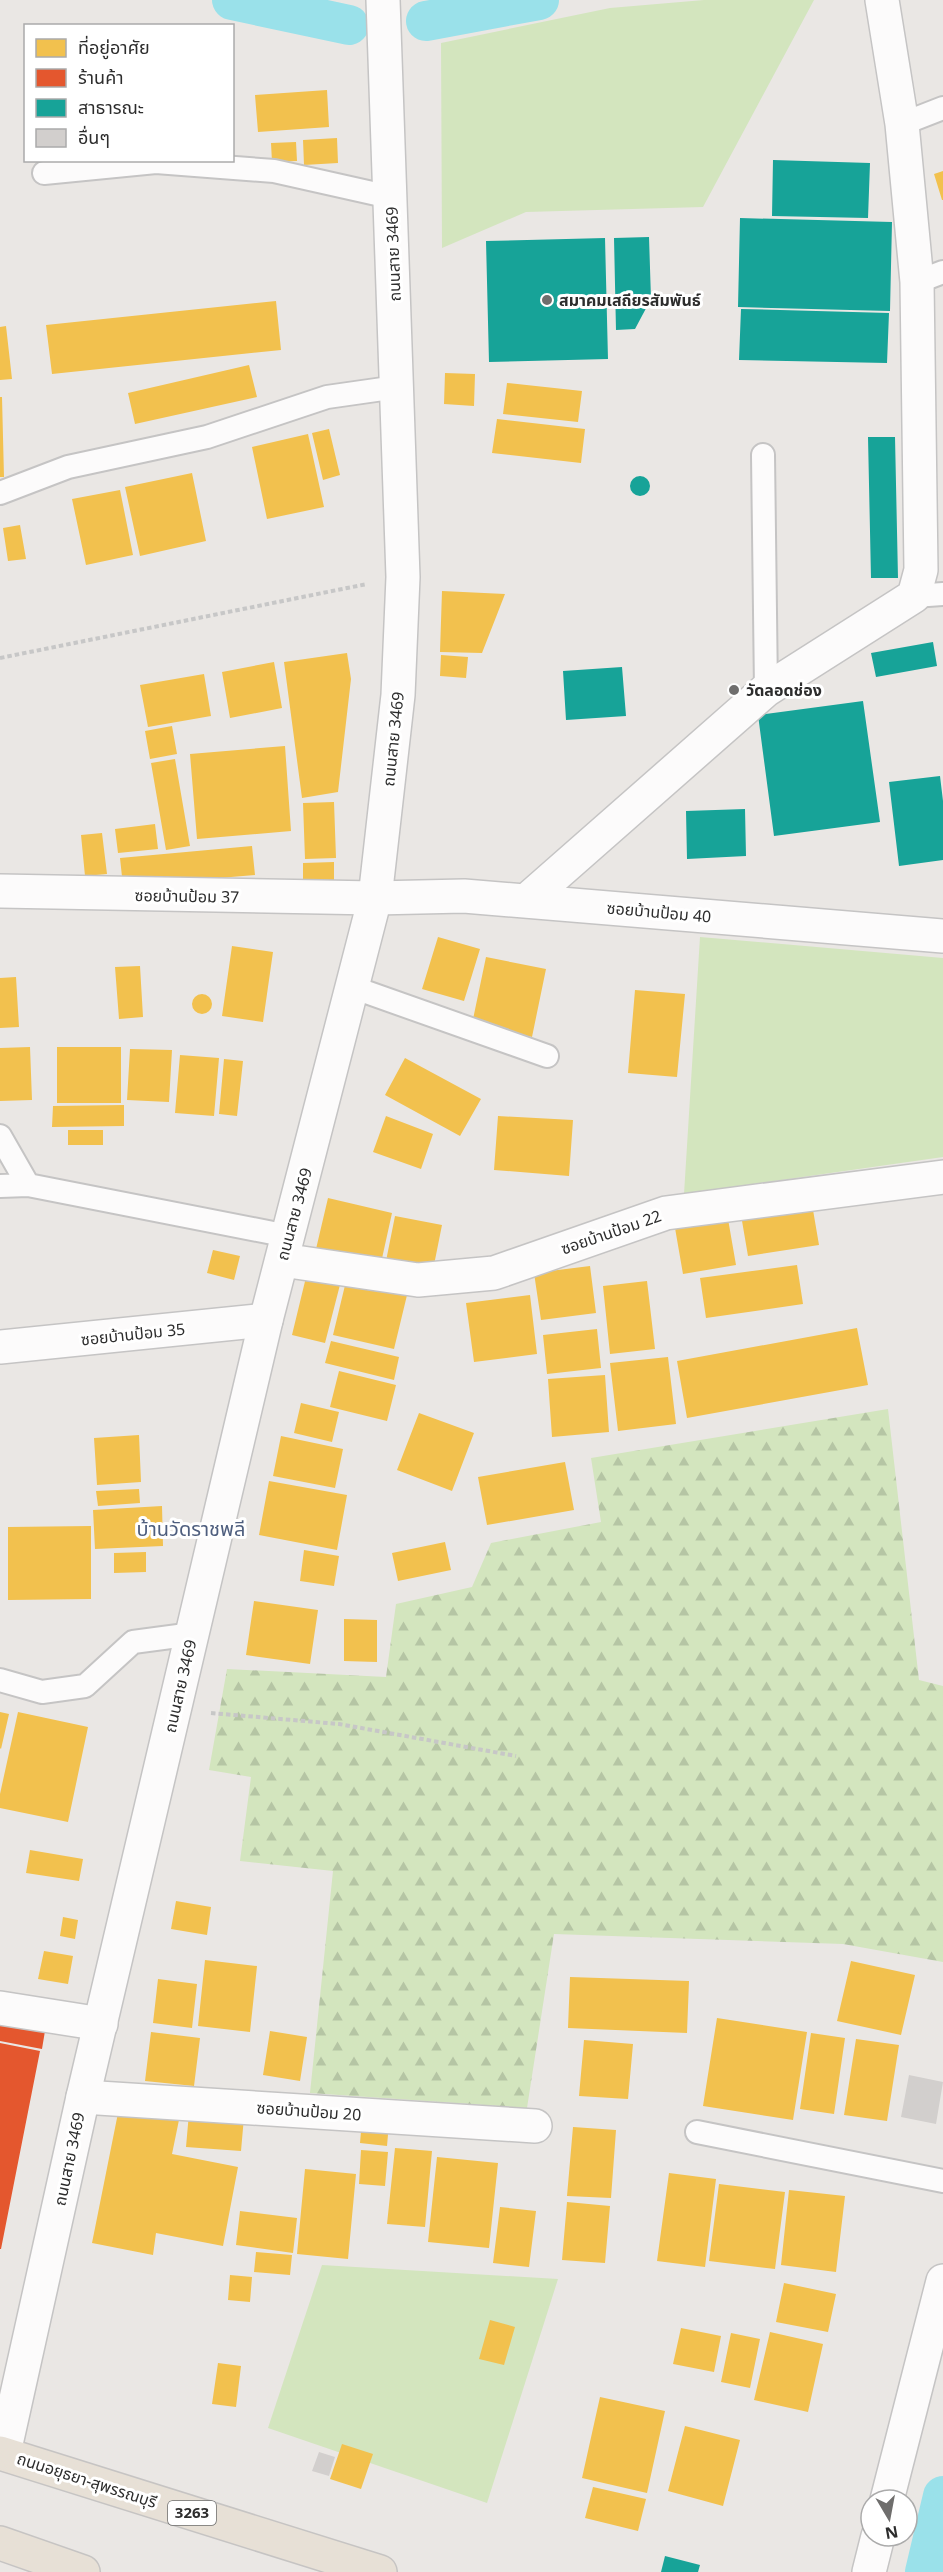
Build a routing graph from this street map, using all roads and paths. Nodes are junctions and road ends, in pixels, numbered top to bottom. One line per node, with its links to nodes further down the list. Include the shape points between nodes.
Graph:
1 (383, 0): 6 (street, ถนนสาย 3469)
2 (882, 0): 4 (street)
3 (943, 108): 4 (lane)
4 (902, 124): 7 (street)
5 (44, 173): 6 (lane, via 168,163 274,171)
6 (390, 197): 8 (street, ถนนสาย 3469)
7 (930, 277): 12 (street, via 921,570)
8 (397, 387): 10 (lane, via 327,397 207,437 68,467); 11 (street, ถนนสาย 3469)
9 (763, 455): 14 (lane)
10 (0, 493)
11 (403, 577): 13 (path); 16 (street, ถนนสาย 3469, via 398,695)
12 (928, 595): 14 (street)
13 (0, 658)
14 (766, 690): 17 (street)
15 (0, 891): 16 (street, ซอยบ้านป้อม 37)
16 (375, 898): 17 (street, ซอยบ้านป้อม 40, via 464,896); 19 (street, ถนนสาย 3469)
17 (526, 901): 18 (street, ซอยบ้านป้อม 40)
18 (943, 936)
19 (352, 987): 20 (lane); 25 (street, ถนนสาย 3469)
20 (547, 1056)
21 (0, 1136): 23 (lane)
22 (943, 1177): 25 (street, ซอยบ้านป้อม 22, via 666,1213 494,1273 418,1280)
23 (28, 1185): 24 (lane); 25 (lane)
24 (0, 1186)
25 (285, 1248): 26 (street, ถนนสาย 3469)
26 (266, 1320): 27 (street, ซอยบ้านป้อม 35); 28 (street, ถนนสาย 3469)
27 (0, 1347)
28 (193, 1634): 29 (lane, via 133,1642 85,1686 42,1692); 30 (street, ถนนสาย 3469)
29 (0, 1680)
30 (174, 1710): 31 (path, via 339,1724); 33 (street, ถนนสาย 3469)
31 (516, 1756)
32 (0, 2008): 33 (street)
33 (101, 2024): 34 (street, ถนนสาย 3469)
34 (83, 2097): 35 (street, ซอยบ้านป้อม 20); 39 (street, ถนนสาย 3469)
35 (535, 2126)
36 (697, 2132): 37 (lane)
37 (943, 2181)
38 (943, 2281): 41 (street)
39 (8, 2404): 40 (street, ถนนสาย 3469)
40 (2, 2453): 45 (main road, ถนนอยุธยา-สุพรรณบุรี / 3263)
41 (890, 2488)
42 (0, 2543): 44 (main road)
43 (875, 2548): 46 (street)
44 (83, 2572)
45 (380, 2572)
46 (869, 2572)

